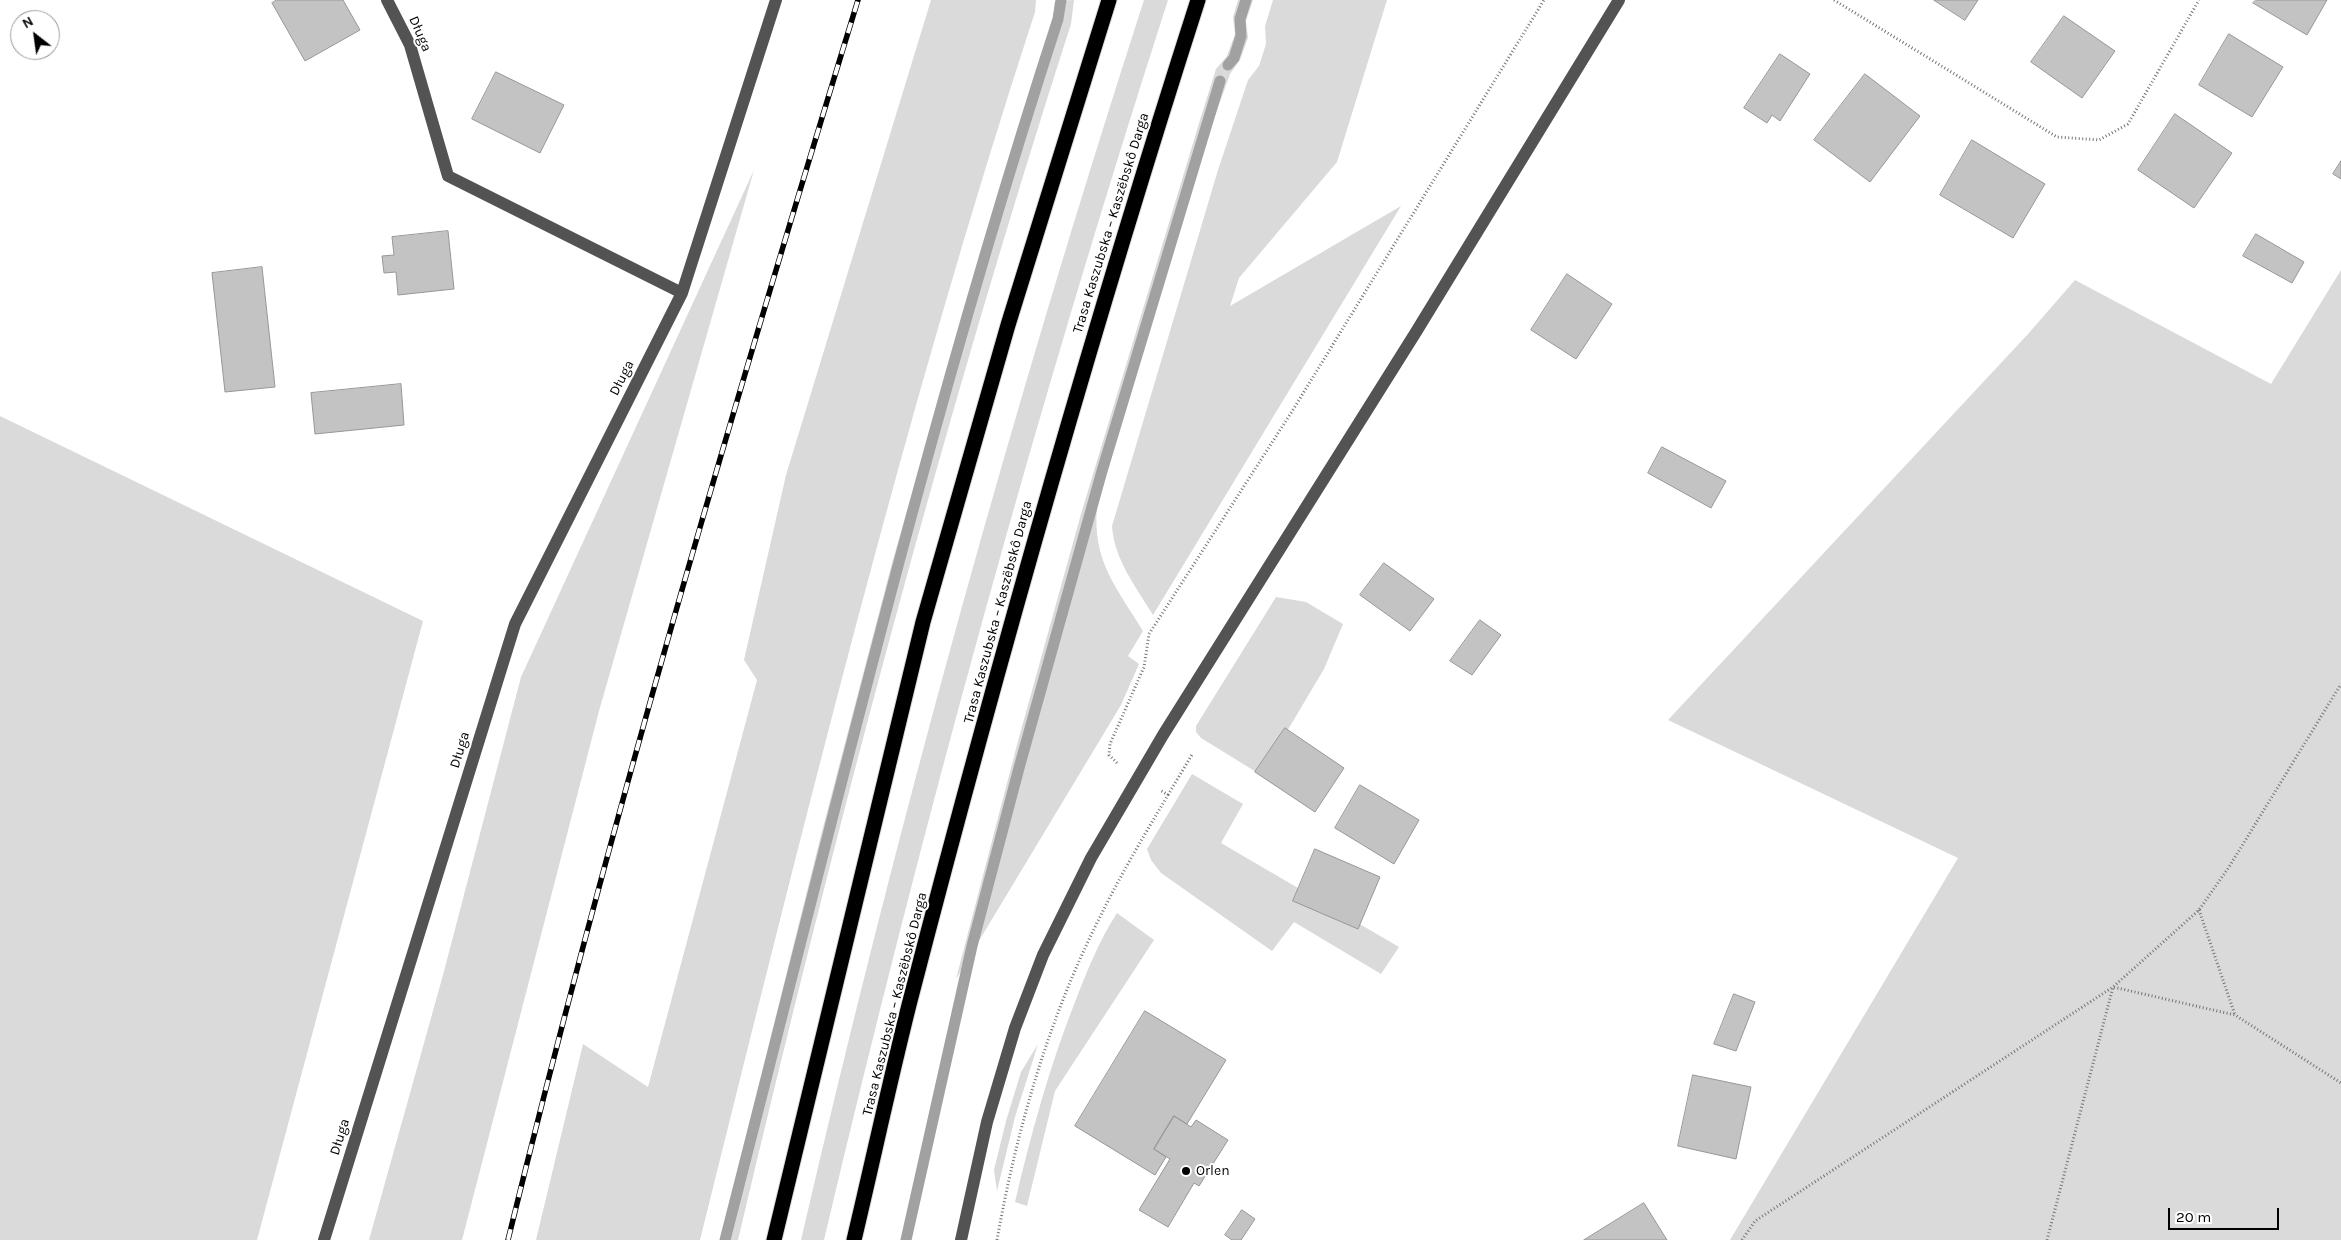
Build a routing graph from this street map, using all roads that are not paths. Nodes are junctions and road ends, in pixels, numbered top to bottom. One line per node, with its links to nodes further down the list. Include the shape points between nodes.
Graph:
1 (388, 0): 6 (street, Długa, via 410,45 448,176)
2 (776, 0): 6 (street, Długa)
3 (1110, 0): 8 (highway, via 1008,325 923,622)
4 (1198, 0): 9 (highway, Trasa Kaszubska – Kaszëbskô Darga, via 1094,333 1009,632 910,1003)
5 (1619, 0): 10 (street, via 1138,776 1091,858 1043,955 1015,1028 986,1122)
6 (682, 293): 7 (street, Długa, via 515,624)
7 (324, 1240)
8 (774, 1240)
9 (854, 1240)
10 (961, 1240)

